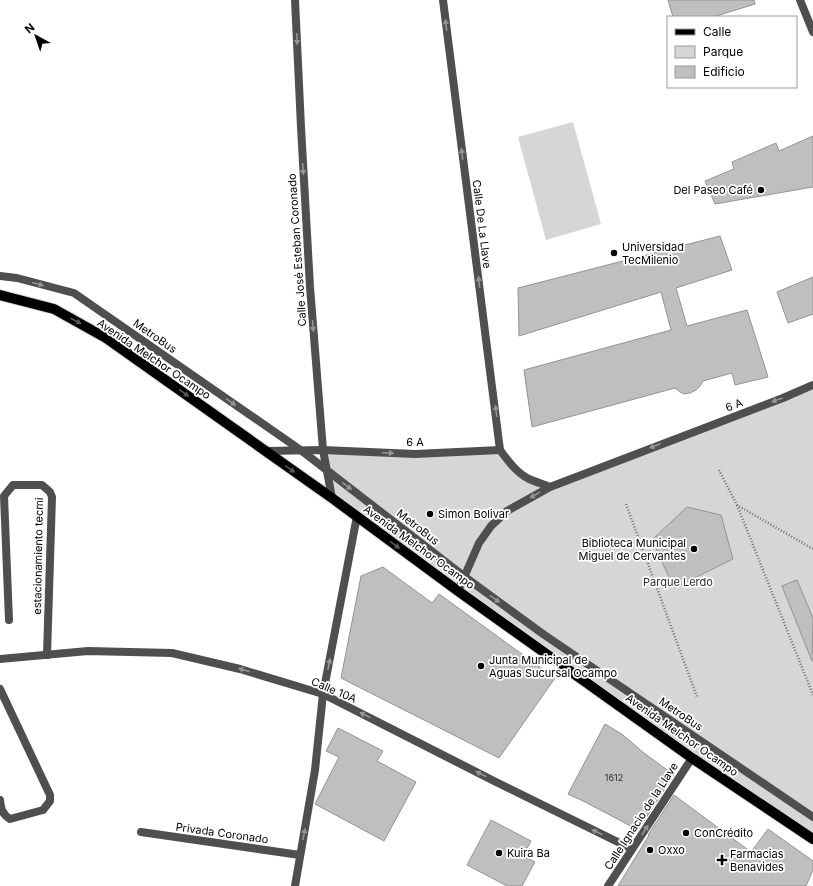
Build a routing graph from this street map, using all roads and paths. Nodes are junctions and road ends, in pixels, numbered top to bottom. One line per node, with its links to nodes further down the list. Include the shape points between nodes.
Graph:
1 (295, 0): 8 (street, Calle José Esteban Coronado, one-way to 8, via 310,287)
2 (442, 0): 9 (street, Calle De La Llave, one-way to 2)
3 (800, 0): 4 (street)
4 (813, 32)
5 (0, 276): 11 (street, MetroBus, one-way to 11, via 74,293)
6 (0, 295): 10 (main road, Avenida Melchor Ocampo, one-way to 10, via 54,309 106,338)
7 (813, 385): 14 (street, 6 A, one-way to 14)
8 (323, 450): 9 (street, 6 A, one-way to 9, via 415,454); 11 (street, 6 A); 13 (street, Calle José Esteban Coronado)
9 (500, 450): 14 (street, via 516,470)
10 (266, 451): 11 (street, 6 A); 15 (main road, Avenida Melchor Ocampo, one-way to 15)
11 (302, 451): 13 (street, MetroBus)
12 (719, 470): 17 (path)
13 (328, 471): 15 (street, Calle José Esteban Coronado); 20 (street, MetroBus, one-way to 20)
14 (550, 487): 20 (street, 6 A, one-way to 20, via 507,511 491,526 479,543)
15 (332, 498): 18 (main road, Avenida Melchor Ocampo)
16 (626, 504): 28 (path)
17 (738, 505): 19 (path); 27 (path)
18 (357, 516): 21 (main road, Avenida Melchor Ocampo, one-way to 21); 26 (street, one-way to 18)
19 (813, 548)
20 (465, 577): 21 (street, 6 A); 32 (street, MetroBus, one-way to 32, via 543,634)
21 (458, 591): 30 (main road, Avenida Melchor Ocampo)
22 (9, 620): 23 (street, estacionamiento tecmi, via 4,496 13,485 42,485 52,497)
23 (47, 655): 24 (street, Calle 10A); 26 (street, Calle 10A, one-way to 23, via 240,669 172,653 88,652)
24 (0, 658)
25 (2, 693): 29 (street); 31 (street, via 50,795 50,801 43,810 10,819 1,811)
26 (323, 694): 35 (street, Calle 10A, one-way to 26); 36 (street, one-way to 26, via 315,770)
27 (813, 695)
28 (696, 697)
29 (0, 707)
30 (692, 758): 34 (main road, Avenida Melchor Ocampo); 35 (street, Calle Ignacio de la Llave, one-way to 30)
31 (0, 800)
32 (813, 817)
33 (142, 832): 36 (street, Privada Coronado)
34 (813, 839)
35 (632, 849): 38 (street, Calle Ignacio de la Llave)
36 (300, 855): 37 (street)
37 (295, 886)
38 (608, 886)

